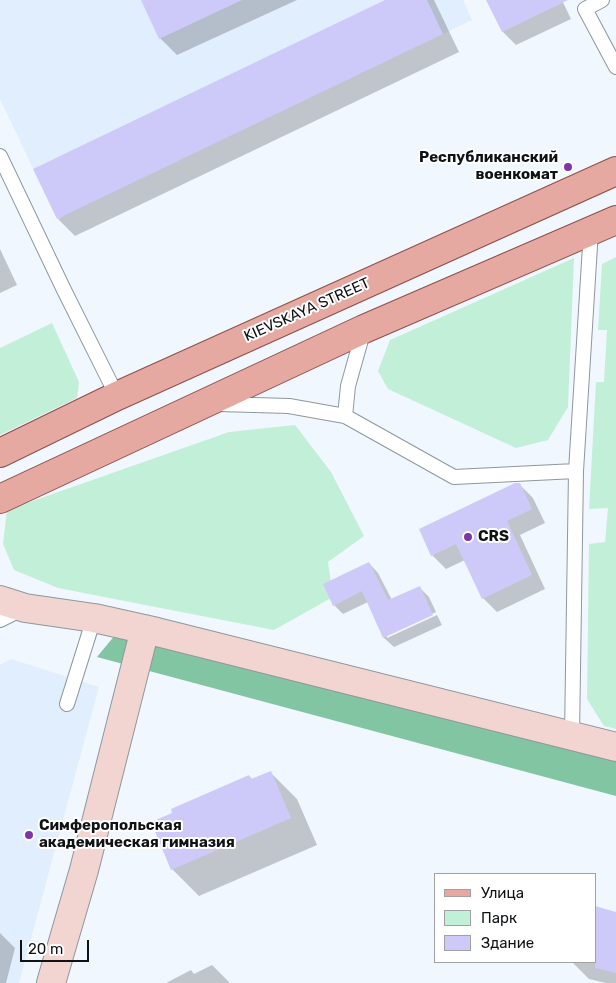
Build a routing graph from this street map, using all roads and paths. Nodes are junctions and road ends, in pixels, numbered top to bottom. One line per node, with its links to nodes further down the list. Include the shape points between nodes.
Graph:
1 (602, 0): 2 (lane, via 585,9)
2 (616, 67)
3 (0, 156): 8 (lane)
4 (616, 171): 8 (main road, KIEVSKAYA STREET)
5 (616, 220): 6 (main road)
6 (591, 230): 7 (main road); 12 (lane)
7 (364, 329): 9 (main road); 10 (lane, via 348,386)
8 (117, 396): 11 (main road, KIEVSKAYA STREET)
9 (207, 403): 10 (lane, via 289,406); 13 (main road)
10 (345, 416): 12 (lane, via 454,477)
11 (0, 453)
12 (576, 471): 20 (lane)
13 (0, 499)
14 (0, 582): 15 (main road)
15 (13, 604): 16 (main road); 17 (lane)
16 (94, 618): 18 (main road); 19 (lane)
17 (0, 620)
18 (145, 630): 20 (main road); 22 (main road, via 84,870)
19 (67, 704)
20 (572, 735): 21 (main road)
21 (616, 747)
22 (50, 983)

